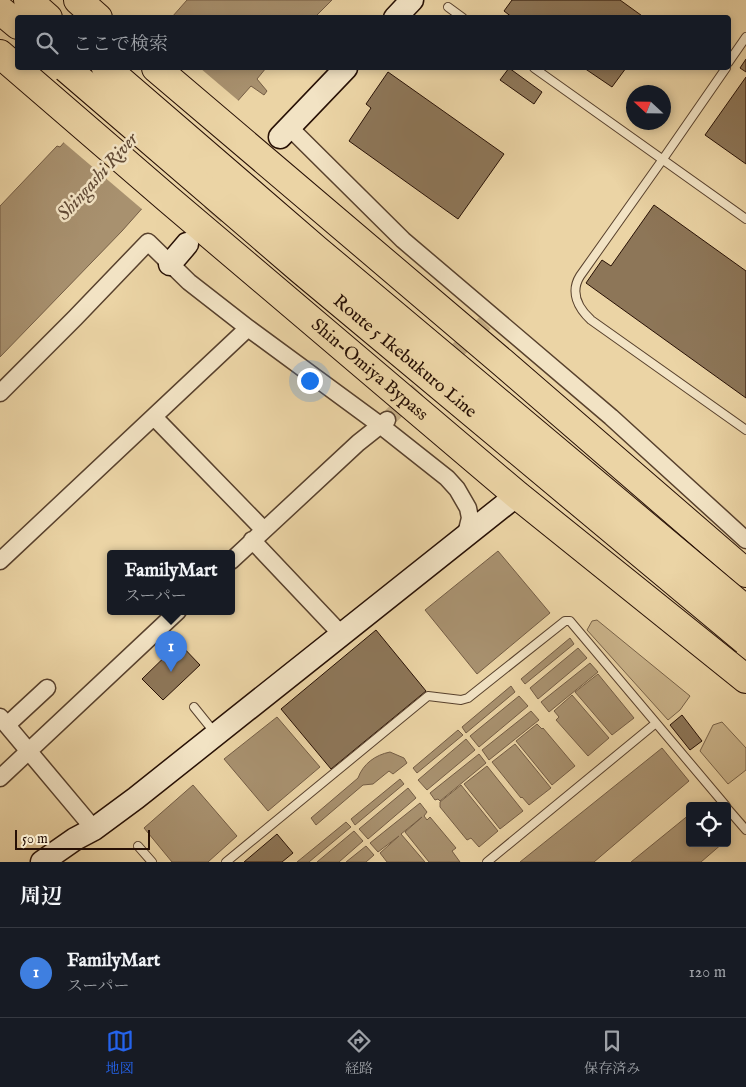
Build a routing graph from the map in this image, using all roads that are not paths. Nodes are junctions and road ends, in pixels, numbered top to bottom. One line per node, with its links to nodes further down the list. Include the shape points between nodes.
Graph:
1 (28, 0): 6 (highway)
2 (78, 0): 7 (highway)
3 (412, 0): 8 (street)
4 (448, 7): 9 (lane)
5 (0, 10): 10 (highway)
6 (45, 15)
7 (95, 15)
8 (398, 15)
9 (459, 15)
10 (15, 22)
11 (746, 37): 13 (lane)
12 (0, 54): 14 (highway, Shin-Omiya Bypass)
13 (731, 59)
14 (15, 67)
15 (19, 70): 32 (highway, Shin-Omiya Bypass)
16 (68, 70): 42 (highway, Route 5 Ikebukuro Line, bridge)
17 (108, 70): 39 (highway, Route 5 Ikebukuro Line, bridge)
18 (158, 70): 38 (highway)
19 (344, 70): 22 (street)
20 (537, 70): 23 (lane)
21 (725, 70): 23 (lane)
22 (284, 132): 35 (street, via 489,319 611,417)
23 (664, 159): 24 (lane); 31 (lane, via 576,282 577,301 591,320)
24 (746, 219)
25 (187, 244): 26 (street)
26 (170, 264): 27 (street); 28 (street, via 148,242)
27 (248, 328): 29 (street); 30 (street)
28 (0, 393)
29 (154, 417): 34 (street); 37 (street)
30 (385, 422): 33 (street, via 457,489 470,518); 34 (street)
31 (746, 430)
32 (517, 495): 33 (street); 43 (highway, Shin-Omiya Bypass)
33 (466, 534): 41 (street)
34 (258, 535): 36 (street); 41 (street)
35 (746, 540)
36 (235, 557)
37 (0, 561)
38 (746, 573)
39 (746, 610)
40 (174, 615): 49 (street)
41 (341, 634): 48 (street)
42 (746, 641)
43 (746, 679)
44 (47, 688): 46 (street)
45 (194, 707): 48 (lane)
46 (3, 721): 49 (street)
47 (656, 723): 51 (lane); 58 (lane, via 570,621 565,621 468,698 428,696); 59 (lane)
48 (216, 734): 53 (street)
49 (28, 751): 50 (street); 53 (street)
50 (0, 778)
51 (722, 802)
52 (731, 813): 54 (lane)
53 (94, 829): 56 (street)
54 (746, 830)
55 (138, 846): 57 (lane)
56 (42, 862)
57 (152, 862)
58 (226, 862)
59 (487, 862)

